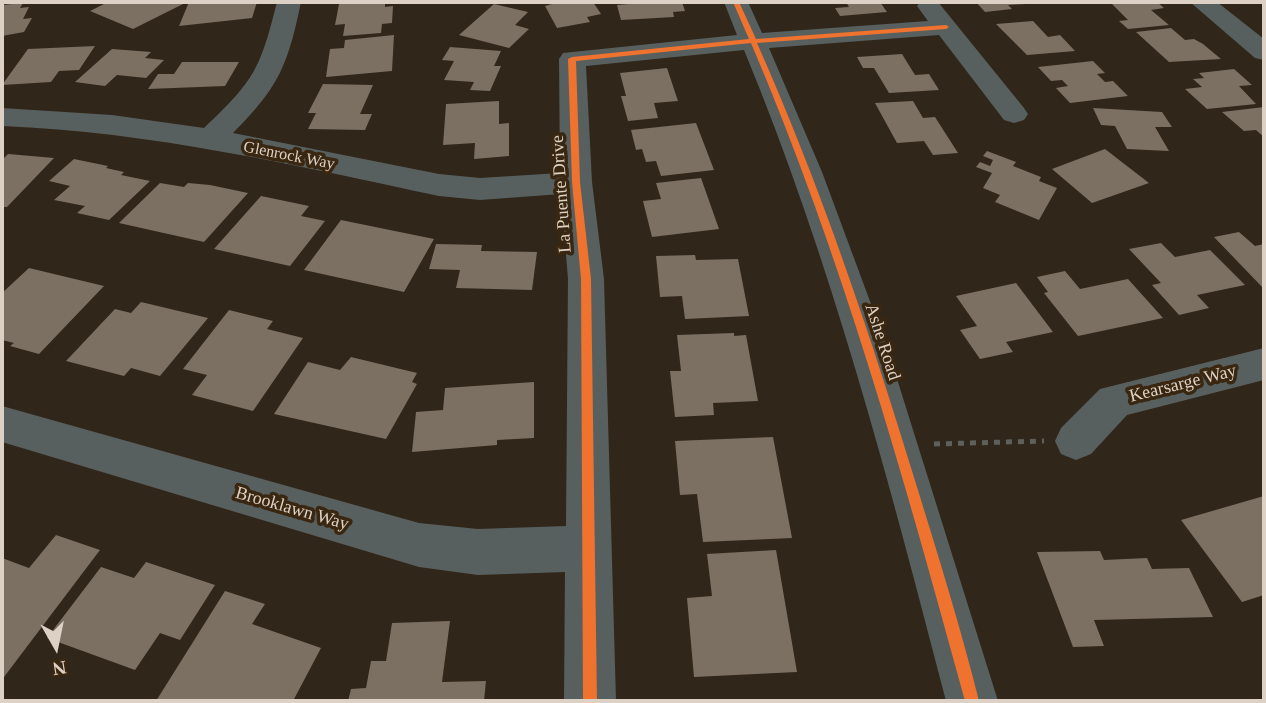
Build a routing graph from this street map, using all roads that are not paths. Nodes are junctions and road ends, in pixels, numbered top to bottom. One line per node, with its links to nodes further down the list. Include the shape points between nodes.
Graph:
1 (289, 2): 9 (street, via 266,78)
2 (736, 2): 5 (street, Ashe Road)
3 (1202, 2): 6 (street)
4 (936, 14): 5 (street, La Puente Drive); 7 (street)
5 (754, 41): 10 (street, La Puente Drive, via 572,60); 16 (street, Ashe Road, via 838,263 922,521)
6 (1264, 52)
7 (1014, 114)
8 (2, 117): 9 (street, Glenrock Way, via 100,121)
9 (209, 140): 10 (street, Glenrock Way, via 439,186 480,189)
10 (576, 182): 14 (street, La Puente Drive, via 586,279)
11 (1264, 364): 13 (street, Kearsarge Way, via 1114,401)
12 (2, 424): 14 (street, Brooklawn Way, via 419,545 478,552)
13 (1076, 440)
14 (589, 548): 15 (street, La Puente Drive)
15 (590, 701)
16 (972, 701)

